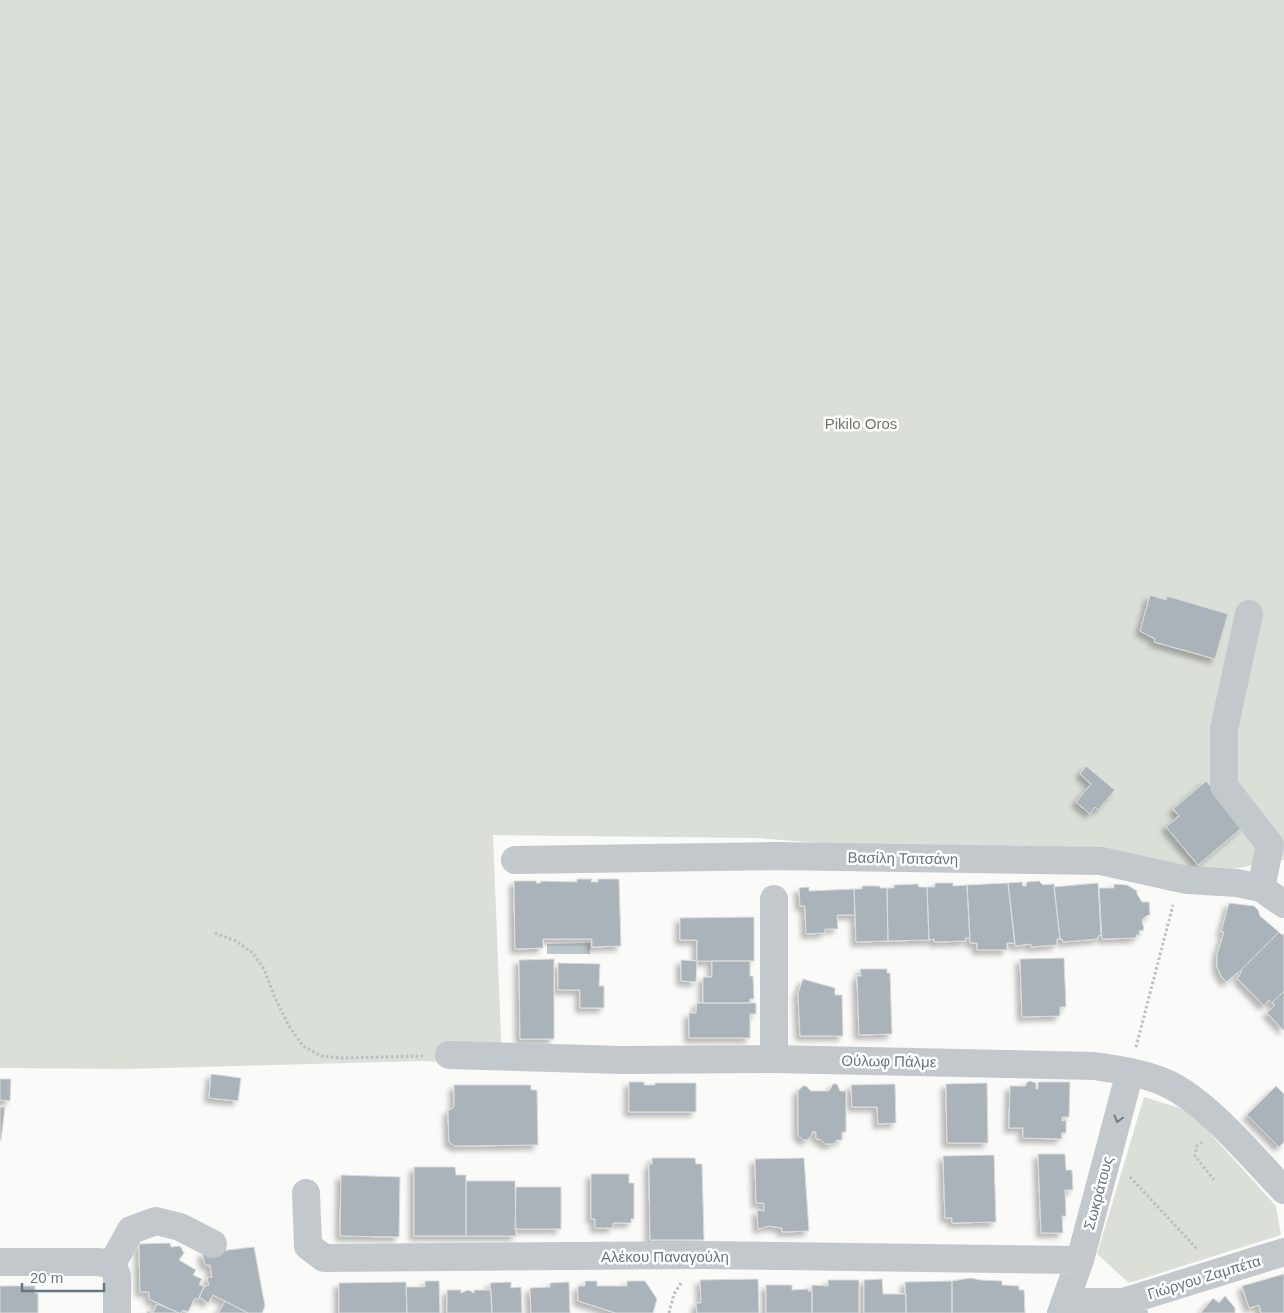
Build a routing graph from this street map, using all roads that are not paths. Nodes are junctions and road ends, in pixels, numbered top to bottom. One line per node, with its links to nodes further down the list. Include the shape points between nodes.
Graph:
1 (1249, 614): 3 (street, via 1224,729 1224,786 1270,845)
2 (515, 860): 3 (street, Βασίλη Τσιτσάνη, via 773,856 1101,861 1187,880)
3 (1261, 888): 5 (street, Βασίλη Τσιτσάνη)
4 (774, 899): 7 (street)
5 (1284, 904)
6 (449, 1055): 7 (street, Ούλωφ Πάλμε, via 623,1060)
7 (774, 1059): 8 (street, Ούλωφ Πάλμε, via 1094,1066)
8 (1130, 1072): 9 (street, Ούλωφ Πάλμε, via 1169,1085 1196,1103); 13 (street, Σωκράτους, one-way to 13)
9 (1284, 1190)
10 (306, 1193): 13 (street, Αλέκου Παναγούλη, via 308,1246 324,1258 700,1255)
11 (214, 1244): 15 (street, via 180,1227 156,1221 131,1230)
12 (1284, 1252): 17 (street, Γιώργου Ζαμπέτα)
13 (1080, 1260): 16 (street, Σωκράτους)
14 (0, 1262): 15 (street)
15 (112, 1264): 18 (street, via 117,1276)
16 (1063, 1308): 17 (street)
17 (1129, 1308)
18 (117, 1313)

